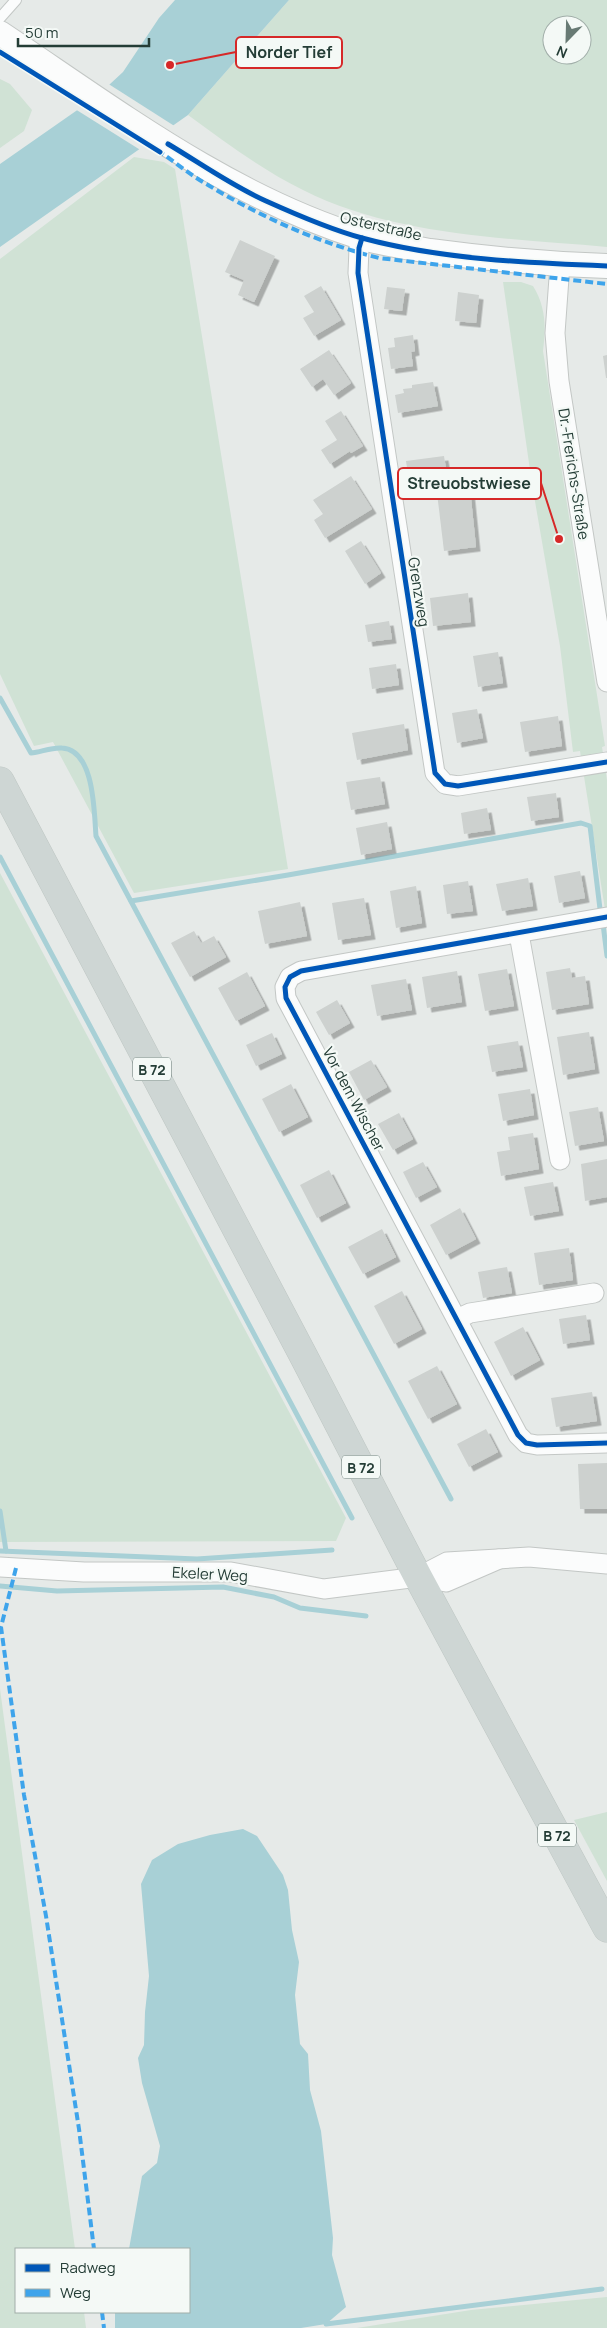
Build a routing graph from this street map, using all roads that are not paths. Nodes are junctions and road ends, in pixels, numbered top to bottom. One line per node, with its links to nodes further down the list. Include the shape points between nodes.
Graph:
1 (16, 0): 2 (lane)
2 (0, 28): 3 (street, Osterstraße, via 91,94 264,200)
3 (362, 238): 4 (street, Osterstraße, via 455,254); 7 (street, Grenzweg, via 358,273 435,773 445,784 458,786)
4 (560, 264): 5 (street, Osterstraße); 6 (street, Dr.-Frerichs-Straße, via 555,333 559,381)
5 (607, 266)
6 (607, 682)
7 (607, 762)
8 (0, 781): 17 (main road, B 72)
9 (607, 917): 10 (street, Vor dem Wischer)
10 (519, 934): 11 (street); 13 (street, Vor dem Wischer, via 301,971 290,977 285,988 286,998)
11 (560, 1160)
12 (594, 1293): 13 (street)
13 (457, 1319): 14 (street, Vor dem Wischer, via 518,1434 526,1443)
14 (607, 1443)
15 (607, 1564): 17 (street, Ekeler Weg, via 543,1557 499,1558 447,1562)
16 (0, 1568): 17 (street, Ekeler Weg, via 84,1572 231,1572 324,1588)
17 (418, 1577): 18 (main road, B 72)
18 (607, 1928)

